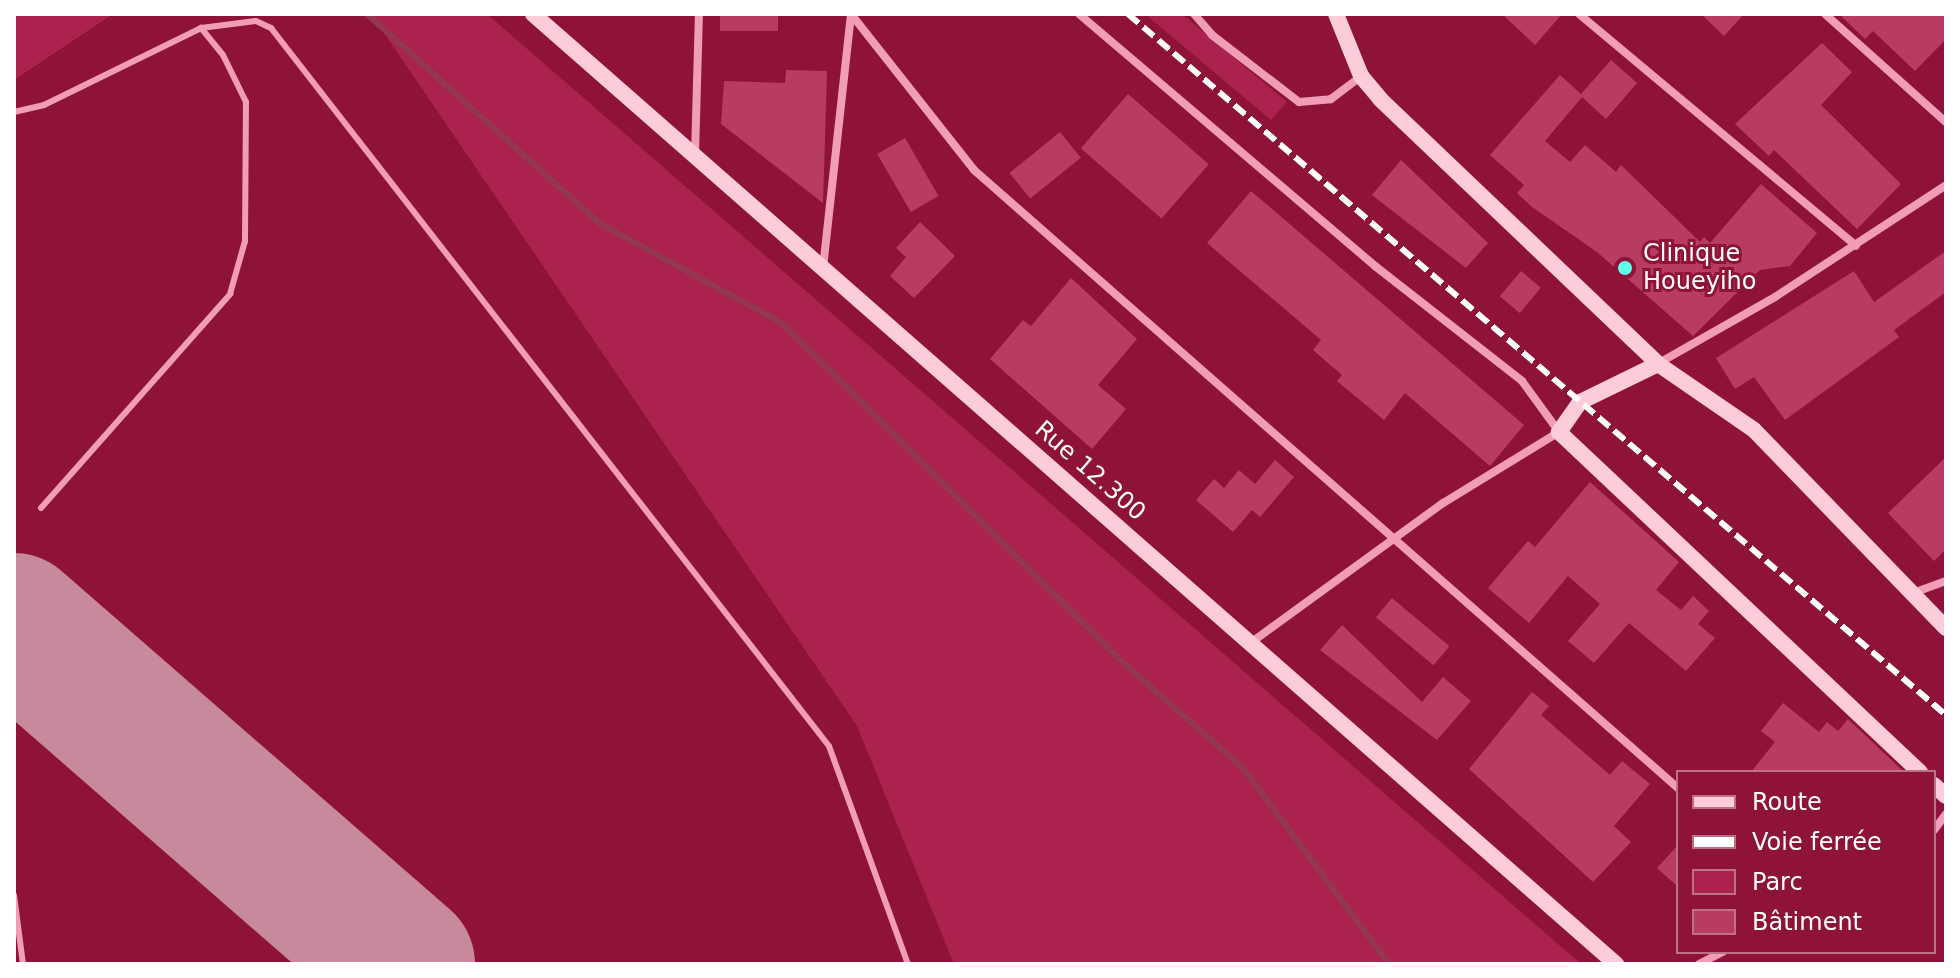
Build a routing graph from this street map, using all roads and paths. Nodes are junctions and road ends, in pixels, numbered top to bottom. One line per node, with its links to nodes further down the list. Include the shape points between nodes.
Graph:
1 (533, 14): 12 (main road, Rue 12.300)
2 (699, 14): 12 (street)
3 (1079, 14): 17 (street, via 1375,266 1522,381)
4 (1194, 14): 9 (street, via 1212,35 1299,102 1331,99)
5 (1336, 14): 9 (main road)
6 (1579, 14): 14 (street)
7 (1825, 14): 11 (street)
8 (201, 28): 10 (lane, via 44,105); 18 (lane, via 223,55 246,102 245,241 230,294); 29 (lane, via 256,21 297,56 738,623 829,746)
9 (1361, 76): 16 (main road)
10 (14, 112)
11 (1946, 122)
12 (695, 155): 15 (main road, Rue 12.300)
13 (1946, 185): 14 (street)
14 (1856, 246): 16 (street)
15 (823, 268): 19 (street, via 851,14 974,170); 23 (main road, Rue 12.300)
16 (1658, 364): 17 (main road, via 1580,402); 21 (main road, via 1754,430)
17 (1559, 432): 19 (street); 24 (main road)
18 (41, 508)
19 (1395, 536): 23 (street); 25 (street)
20 (1946, 581): 21 (street)
21 (1913, 593): 22 (main road)
22 (1946, 628)
23 (1250, 643): 30 (main road, Rue 12.300)
24 (1918, 770)
25 (1676, 786)
26 (14, 895): 28 (lane)
27 (1719, 954): 31 (street)
28 (23, 964)
29 (908, 964)
30 (1616, 964)
31 (1699, 964)

